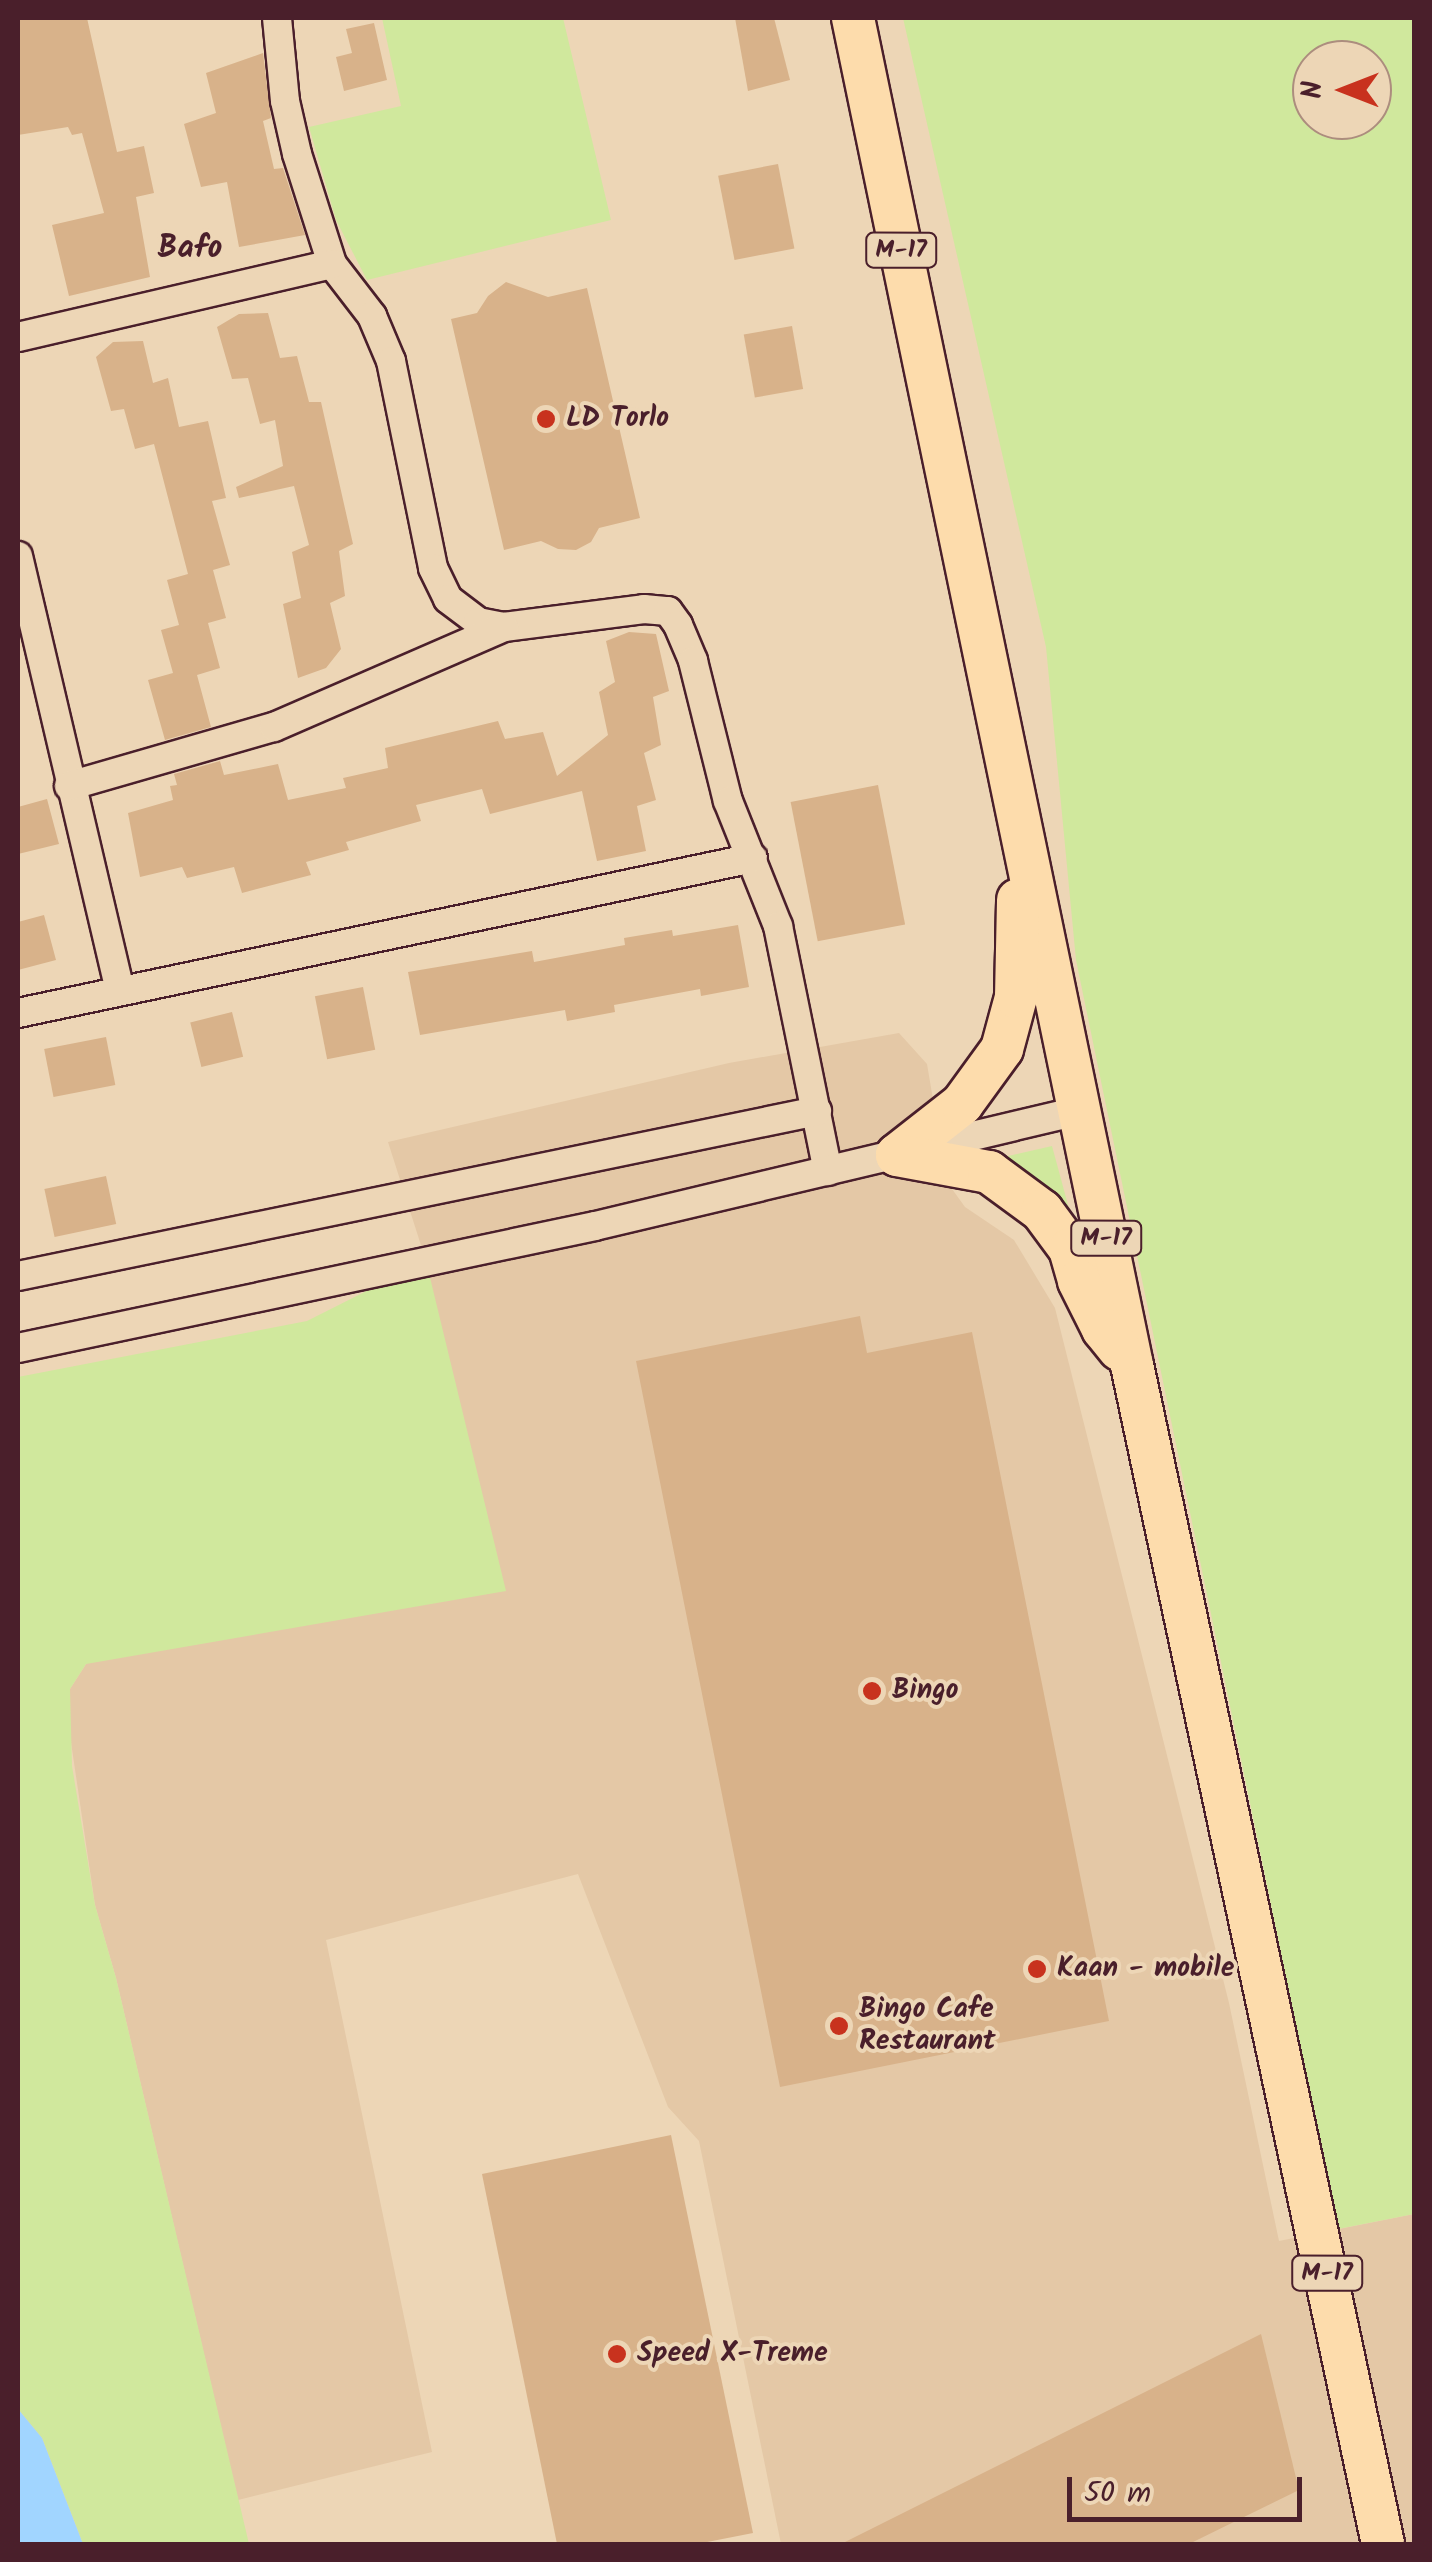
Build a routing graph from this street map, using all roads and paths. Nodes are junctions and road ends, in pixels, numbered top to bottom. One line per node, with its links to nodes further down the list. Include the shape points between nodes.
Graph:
1 (276, 18): 3 (street, via 285,101)
2 (853, 18): 8 (main road, M-17)
3 (332, 264): 4 (street); 6 (street, via 372,316 391,361 440,583 464,615)
4 (18, 338)
5 (18, 556): 7 (street)
6 (504, 627): 7 (street, via 274,727); 9 (street, via 668,610 693,661 713,754)
7 (69, 786): 10 (street)
8 (1021, 835): 13 (main road, M-17); 14 (main road, via 1016,997 1002,1049 962,1104)
9 (753, 858): 10 (street); 12 (street, via 778,926)
10 (120, 991): 11 (street)
11 (18, 1013)
12 (816, 1111): 15 (street); 16 (street)
13 (1079, 1111): 14 (street); 18 (main road, M-17)
14 (897, 1155): 15 (street); 18 (main road, via 989,1172 1042,1211 1070,1249 1103,1329)
15 (828, 1171): 17 (street)
16 (18, 1276)
17 (18, 1348)
18 (1132, 1365): 19 (main road, M-17)
19 (1383, 2544)

